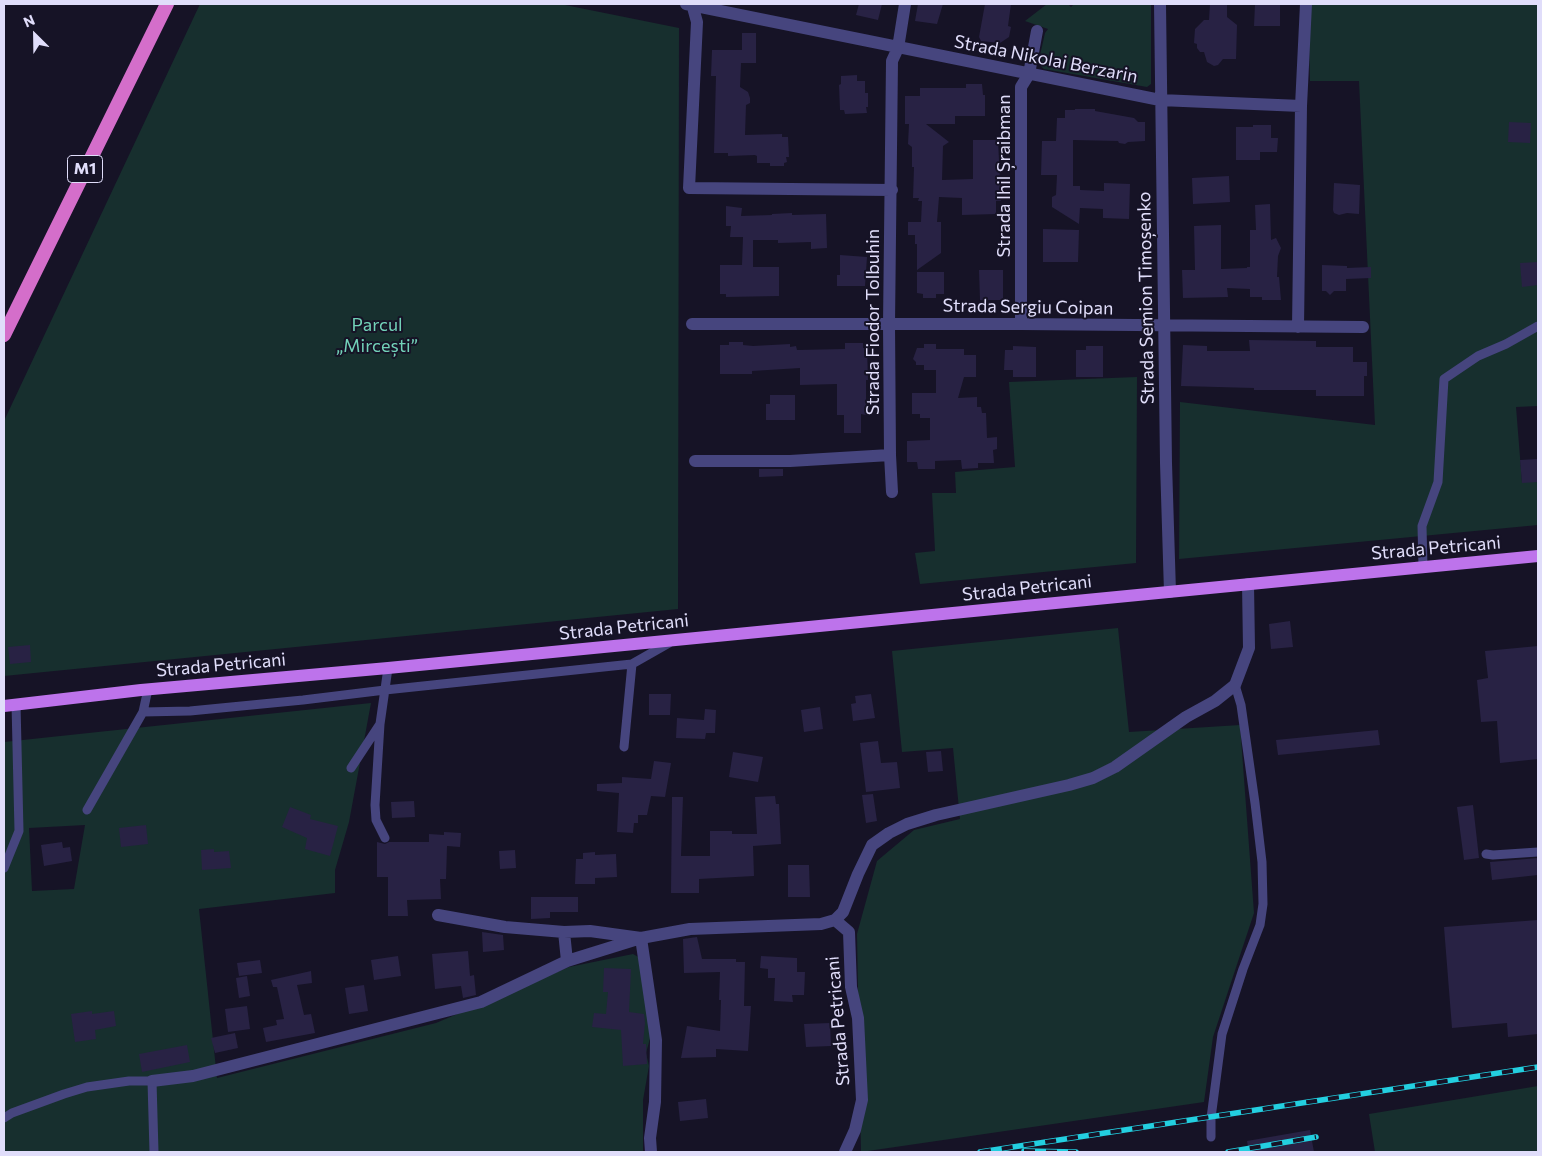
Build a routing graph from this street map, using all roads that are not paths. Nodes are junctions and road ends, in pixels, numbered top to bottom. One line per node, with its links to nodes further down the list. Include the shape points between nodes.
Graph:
1 (167, 4): 19 (highway, M1)
2 (690, 4): 7 (street, Strada Nikolai Berzarin); 11 (street, via 697,22 689,188)
3 (906, 4): 7 (street, Strada Fiodor Tolbuhin)
4 (1160, 4): 9 (street, Strada Semion Timoșenko)
5 (1306, 4): 10 (street)
6 (1038, 31): 8 (street, Strada Ihil Șraibman)
7 (898, 48): 8 (street, Strada Nikolai Berzarin); 11 (street, Strada Fiodor Tolbuhin, via 892,61)
8 (1029, 74): 9 (street, Strada Nikolai Berzarin); 14 (street, Strada Ihil Șraibman, via 1021,86)
9 (1160, 100): 10 (street, Strada Nikolai Berzarin); 15 (street, Strada Semion Timoșenko)
10 (1301, 106): 17 (street)
11 (892, 190): 13 (street, Strada Fiodor Tolbuhin)
12 (692, 324): 13 (street, Strada Sergiu Coipan)
13 (889, 324): 14 (street, Strada Sergiu Coipan); 20 (street, Strada Fiodor Tolbuhin)
14 (1021, 324): 15 (street, Strada Sergiu Coipan)
15 (1164, 326): 17 (street, Strada Sergiu Coipan); 26 (street, Strada Semion Timoșenko)
16 (1538, 326): 24 (lane, via 1478,356 1444,379 1438,482 1422,526)
17 (1298, 327): 18 (street, Strada Sergiu Coipan)
18 (1363, 327)
19 (4, 335)
20 (890, 456): 21 (street); 22 (street, Strada Fiodor Tolbuhin)
21 (695, 462)
22 (892, 492)
23 (1538, 556): 24 (main road, Strada Petricani)
24 (1423, 567): 25 (main road, Strada Petricani)
25 (1248, 584): 26 (main road, Strada Petricani); 30 (street, via 1250,648)
26 (1170, 592): 27 (main road, Strada Petricani)
27 (674, 640): 28 (lane); 29 (main road, Strada Petricani)
28 (632, 664): 32 (lane); 36 (lane)
29 (388, 668): 31 (main road, Strada Petricani); 32 (lane)
30 (1235, 685): 44 (street, via 1093,778 936,815 889,833 872,845 843,912); 50 (lane, via 1255,803 1263,904 1260,926 1222,1034)
31 (148, 689): 33 (main road, Strada Petricani); 34 (lane)
32 (386, 690): 34 (lane, via 190,711); 35 (lane)
33 (10, 705): 42 (lane, via 19,831)
34 (143, 712): 38 (lane)
35 (380, 724): 37 (lane); 39 (lane, via 375,805 376,820)
36 (624, 747)
37 (351, 768)
38 (87, 810)
39 (385, 838)
40 (1538, 852): 41 (lane)
41 (1486, 854)
42 (4, 868)
43 (438, 915): 45 (street, via 505,927)
44 (835, 920): 46 (street, via 821,924 690,929); 53 (street, Strada Petricani, via 849,932 862,1100 855,1130)
45 (564, 932): 46 (street, via 590,931); 47 (street)
46 (641, 938): 47 (street); 52 (street, via 656,1040)
47 (567, 961): 48 (street, via 481,1002 193,1076)
48 (152, 1081): 49 (lane, via 129,1080 87,1087); 51 (lane)
49 (4, 1118)
50 (1211, 1137)
51 (154, 1152)
52 (651, 1152)
53 (845, 1152)

